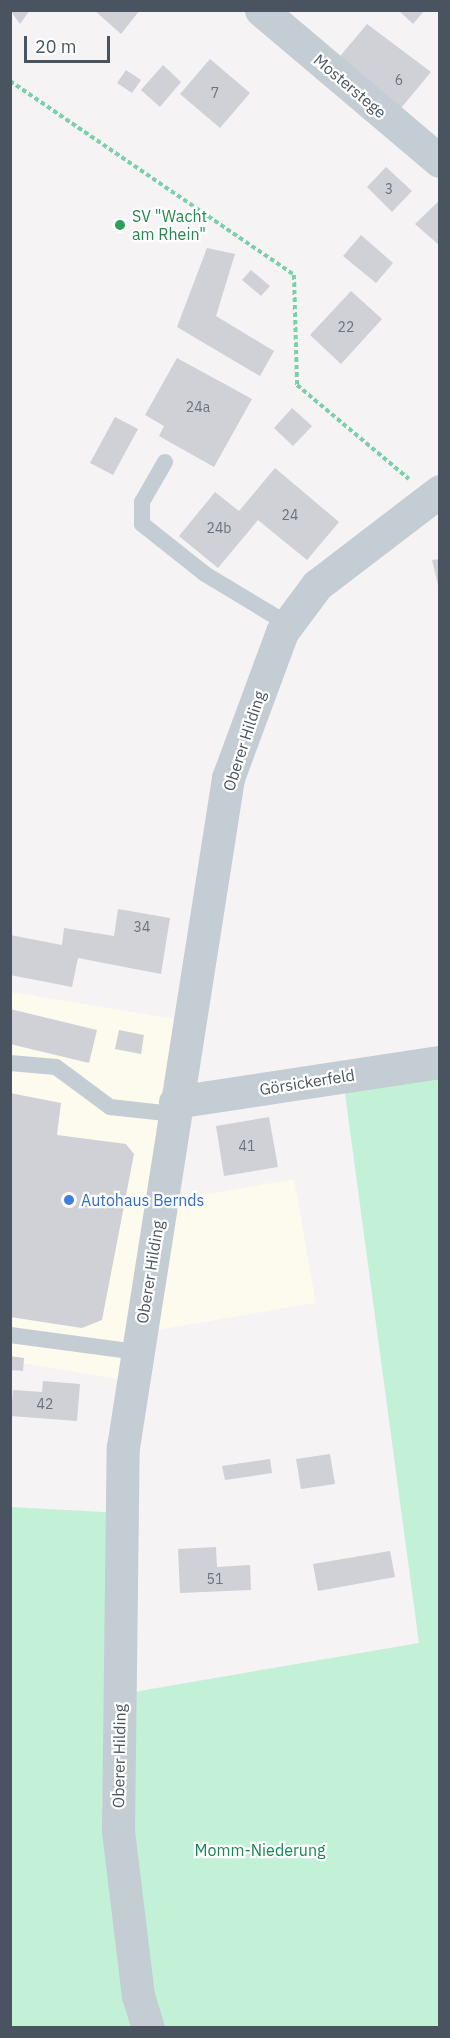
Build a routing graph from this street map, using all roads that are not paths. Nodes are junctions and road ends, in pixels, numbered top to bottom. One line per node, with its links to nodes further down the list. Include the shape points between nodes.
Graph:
1 (261, 10): 2 (street, Mosterstege)
2 (440, 161)
3 (165, 462): 5 (lane, via 142,502 142,524 204,574)
4 (435, 494): 5 (street, Oberer Hilding, via 317,585)
5 (288, 624): 8 (street, Oberer Hilding, via 228,778)
6 (440, 1062): 8 (street, Görsickerfeld)
7 (10, 1063): 8 (lane, via 56,1067 110,1107)
8 (174, 1108): 10 (street, Oberer Hilding)
9 (10, 1335): 10 (lane)
10 (138, 1352): 11 (street, Oberer Hilding, via 123,1447 118,1830 138,1996)
11 (148, 2028)

